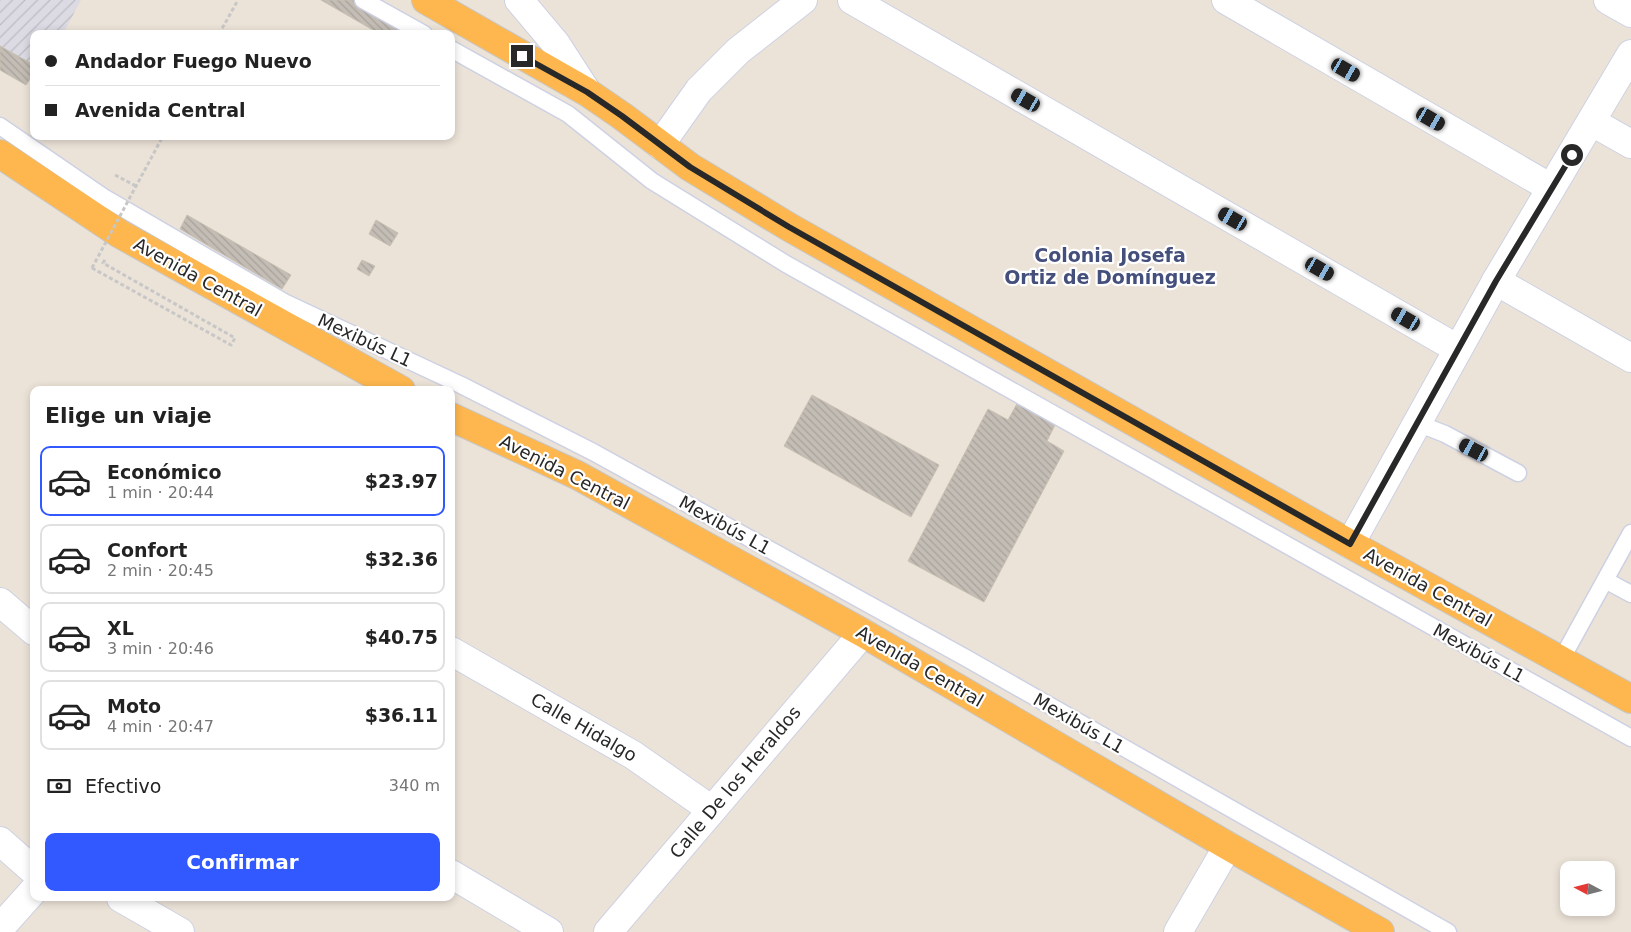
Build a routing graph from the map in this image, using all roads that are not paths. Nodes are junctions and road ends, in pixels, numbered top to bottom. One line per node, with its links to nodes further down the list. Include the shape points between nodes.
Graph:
1 (363, 0): 9 (lane)
2 (426, 0): 12 (highway, Avenida Central)
3 (519, 0): 12 (street, via 556,44)
4 (852, 0): 20 (street)
5 (1226, 0): 18 (street)
6 (1608, 0): 8 (street)
7 (790, 4): 16 (street, via 699,90)
8 (1631, 13)
9 (417, 30)
10 (455, 51): 36 (lane, Mexibús L1, via 568,114 652,181 786,264)
11 (1631, 54): 13 (street)
12 (587, 92): 16 (highway, Avenida Central)
13 (1592, 122): 15 (street); 18 (street)
14 (0, 126): 50 (lane, Mexibús L1, via 105,198 284,302 461,385 593,452 966,658)
15 (1631, 144)
16 (660, 146): 27 (highway, Avenida Central, via 789,227)
17 (0, 154): 22 (highway, Avenida Central, via 120,234)
18 (1551, 188): 19 (street)
19 (1496, 281): 20 (street); 21 (street)
20 (1458, 349): 24 (street)
21 (1631, 358)
22 (395, 386)
23 (455, 419): 32 (highway, Avenida Central, via 578,475)
24 (1417, 423): 25 (lane, via 1445,434); 27 (street)
25 (1518, 473)
26 (1631, 533): 28 (lane)
27 (1350, 544): 34 (highway, Avenida Central)
28 (1605, 580): 29 (lane); 34 (lane)
29 (1631, 594)
30 (0, 602): 31 (street)
31 (30, 628)
32 (863, 633): 37 (street, Calle De los Heraldos); 39 (highway, Avenida Central)
33 (455, 654): 37 (street, Calle Hidalgo, via 633,755)
34 (1561, 660): 35 (highway, Avenida Central)
35 (1631, 699)
36 (1631, 738)
37 (712, 810): 47 (street, Calle De los Heraldos)
38 (0, 841): 40 (street)
39 (1228, 846): 48 (street); 49 (highway, Avenida Central)
40 (30, 867)
41 (455, 876): 46 (street)
42 (30, 894): 44 (street)
43 (126, 901): 45 (street)
44 (0, 928)
45 (180, 932)
46 (549, 932)
47 (608, 932)
48 (1178, 932)
49 (1380, 932)
50 (1448, 932)

